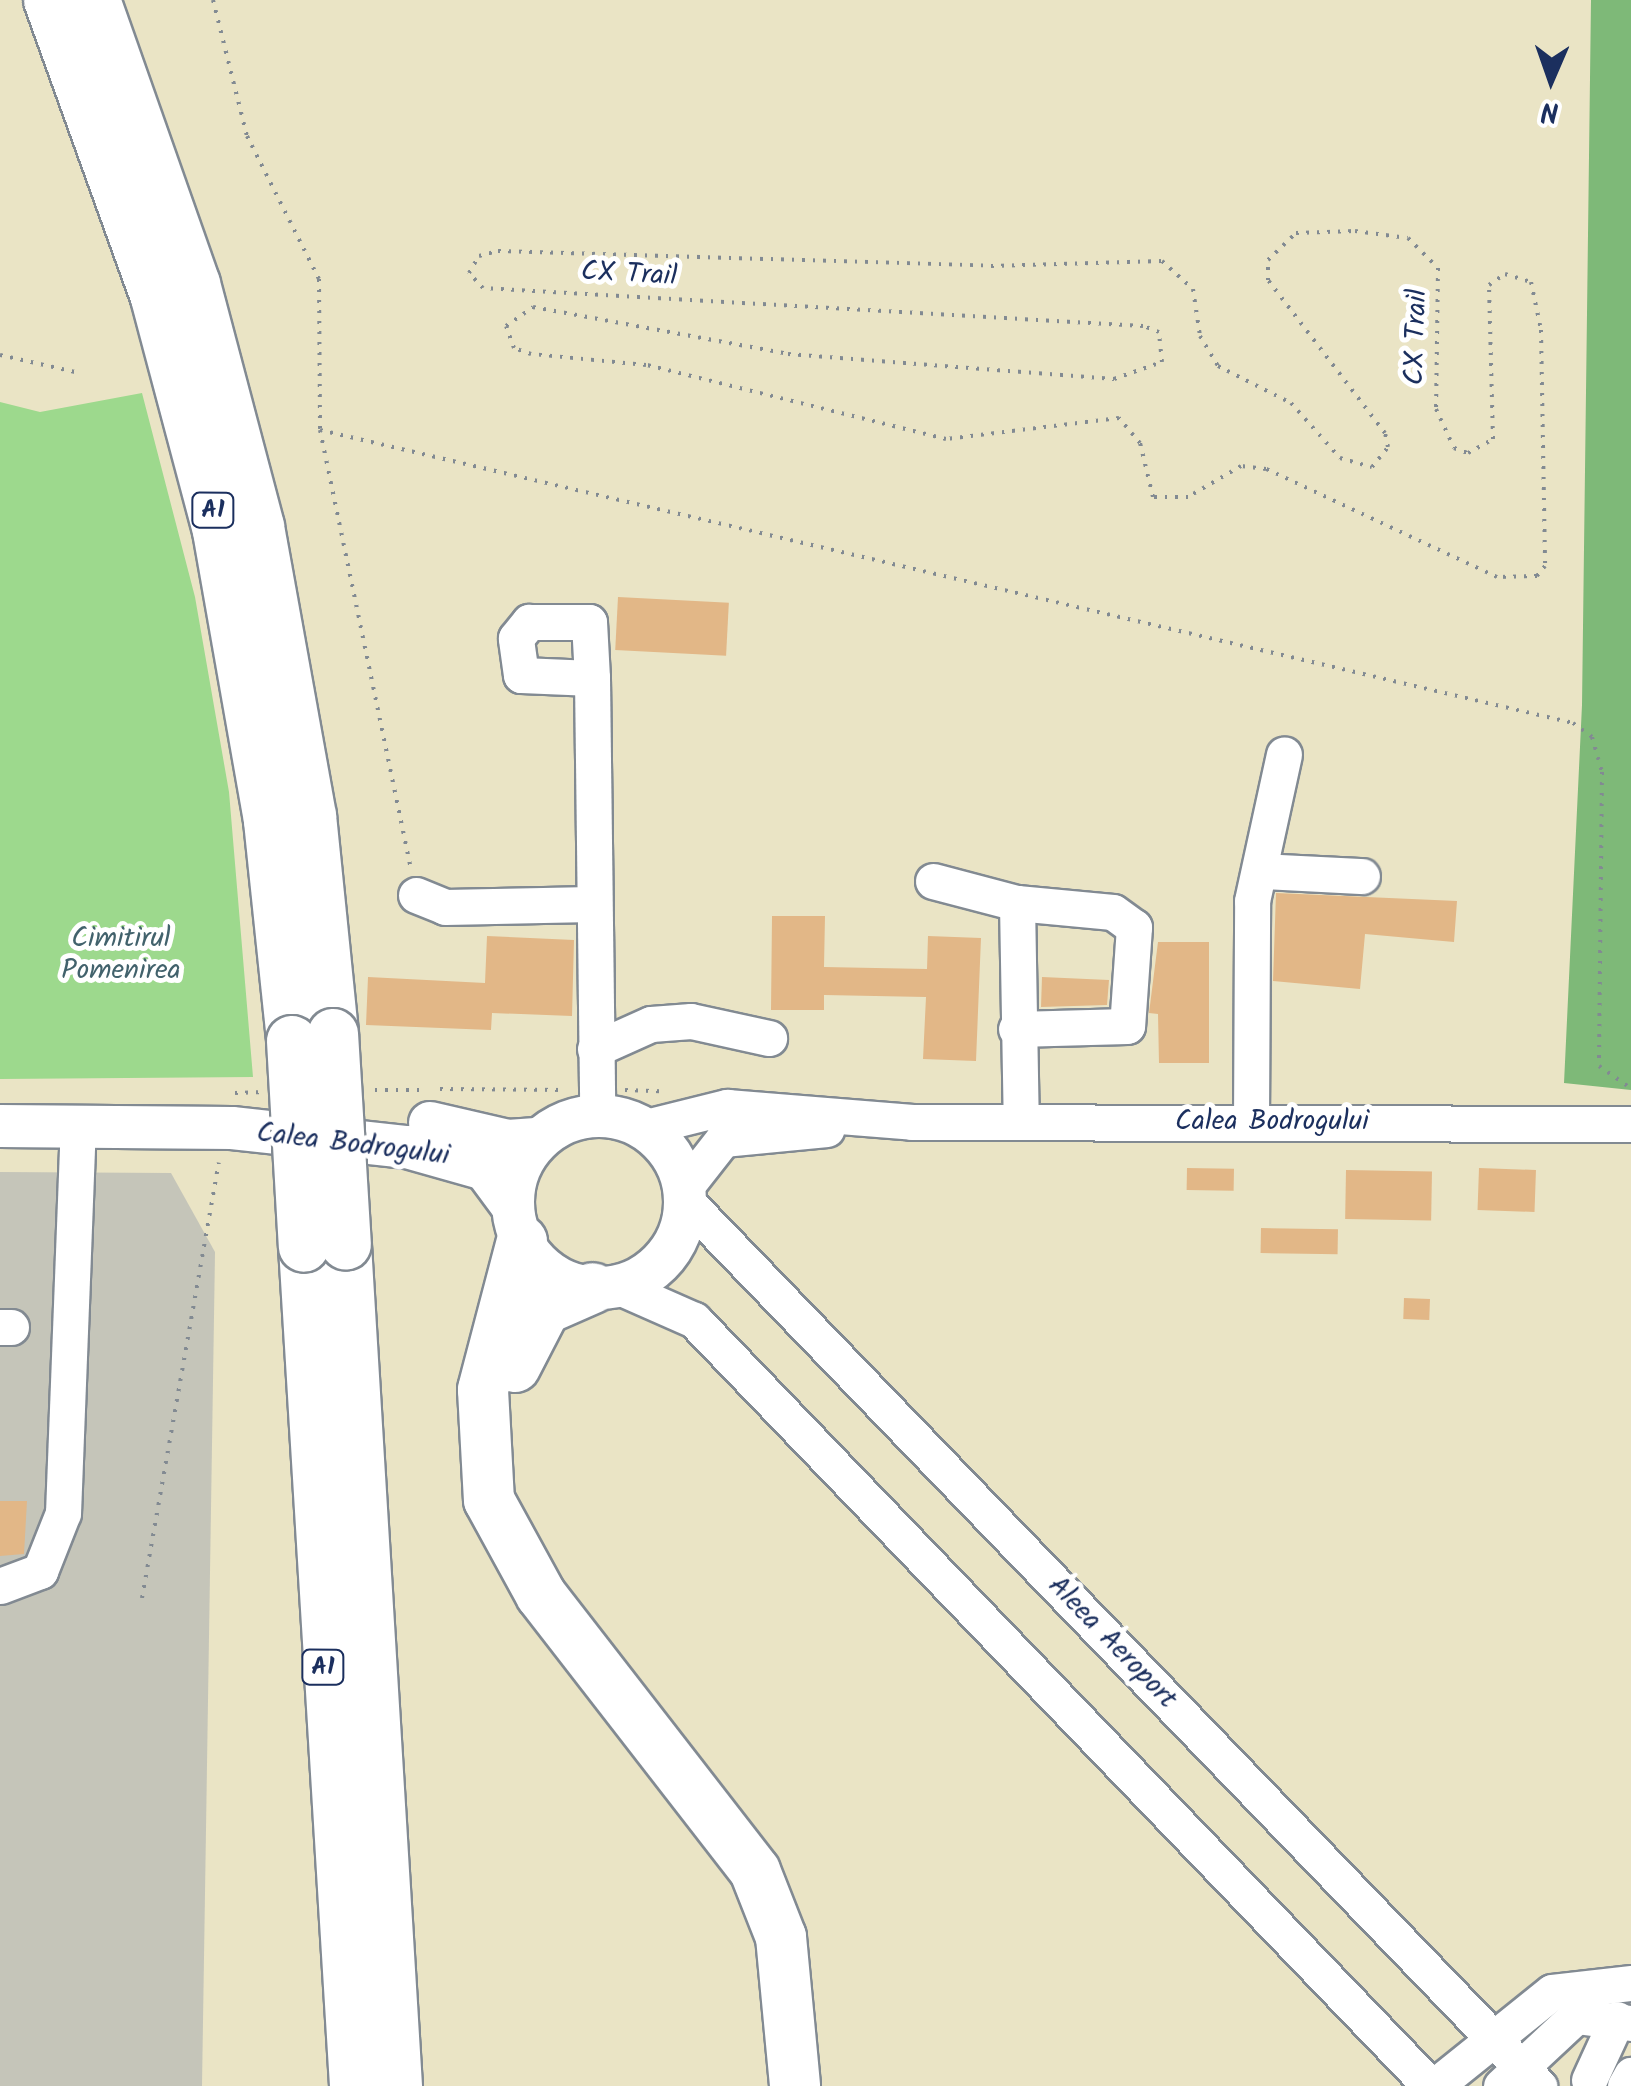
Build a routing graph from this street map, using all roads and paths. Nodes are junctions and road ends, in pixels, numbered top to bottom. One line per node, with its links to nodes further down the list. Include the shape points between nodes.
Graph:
1 (50, 0): 17 (highway, A1, via 149,277 218,531)
2 (95, 0): 17 (highway, A1, via 196,284 260,527 311,816)
3 (213, 0): 6 (path, via 247,136 319,279)
4 (0, 354): 5 (path)
5 (75, 372)
6 (320, 430): 13 (path); 20 (path, via 1573,724 1592,736 1602,772 1599,1066)
7 (1529, 580): 7 (path, CX Trail, via 1498,577 1266,469 1242,466 1188,497 1153,497 1140,443 1118,418 946,439 646,366 531,354 514,348 506,326 533,307 788,354 1114,379 1162,362 1158,332 1143,326 483,288 470,264 498,251 991,266 1162,261 1193,289 1200,336 1218,366 1291,402 1340,458 1372,467 1388,447 1385,434 1354,385 1277,303 1268,260 1296,233 1408,238 1438,268 1436,409 1454,448 1484,452 1493,439 1488,285 1518,274 1538,295 1545,566)
8 (592, 678): 14 (street)
9 (1284, 754): 10 (street)
10 (1262, 870): 11 (street); 24 (street, via 1252,901)
11 (1362, 876)
12 (934, 882): 15 (street)
13 (416, 895): 14 (street, via 445,907)
14 (592, 904): 19 (street)
15 (1017, 904): 16 (street); 16 (street, via 1113,912 1134,928 1127,1026)
16 (1016, 1029): 23 (street)
17 (312, 1037): 33 (highway, A1, bridge)
18 (768, 1038): 19 (street, via 691,1020 651,1024)
19 (595, 1049): 21 (street)
20 (1631, 1088)
21 (596, 1116): 29 (main road, Calea Bodrogului); 30 (main road, Calea Bodrogului)
22 (912, 1122): 23 (street, Calea Bodrogului); 29 (street, Calea Bodrogului, via 727,1106); 31 (street, Calea Bodrogului, via 723,1139)
23 (1021, 1122): 24 (street, Calea Bodrogului)
24 (1251, 1122): 25 (street, Calea Bodrogului)
25 (1631, 1124)
26 (0, 1126): 27 (main road, Calea Bodrogului)
27 (78, 1126): 28 (main road, Calea Bodrogului); 36 (street, via 63,1513 40,1571)
28 (226, 1128): 30 (main road, Calea Bodrogului, via 373,1116); 32 (main road, Calea Bodrogului, via 454,1156 496,1178); 37 (path, via 216,1198 191,1288)
29 (642, 1128): 31 (main road, via 671,1155)
30 (540, 1138): 32 (main road, via 520,1166)
31 (684, 1194): 34 (main road, Calea Bodrogului, via 667,1254); 42 (street, Aleea Aeroport)
32 (517, 1224): 34 (main road, Calea Bodrogului, via 556,1277); 35 (highway, via 516,1291 486,1369 480,1443 489,1500)
33 (325, 1246): 41 (highway, A1); 47 (highway, A1)
34 (605, 1287): 35 (highway, via 545,1309 507,1392 499,1465); 52 (street, via 694,1320)
35 (515, 1549): 40 (highway, via 756,1871 780,1938)
36 (0, 1586)
37 (142, 1598)
38 (1631, 1983): 42 (street, via 1552,1992)
39 (1624, 2021): 43 (street, via 1576,2016); 46 (street)
40 (792, 2024): 50 (highway); 51 (highway)
41 (392, 2027): 48 (highway, A1); 49 (highway)
42 (1490, 2035): 45 (street, Aleea Aeroport); 52 (street)
43 (1548, 2039): 45 (street); 46 (street)
44 (1631, 2075): 53 (street)
45 (1520, 2080)
46 (1592, 2083)
47 (355, 2086)
48 (397, 2086)
49 (409, 2086)
50 (780, 2086)
51 (795, 2086)
52 (1432, 2086)
53 (1625, 2086)

